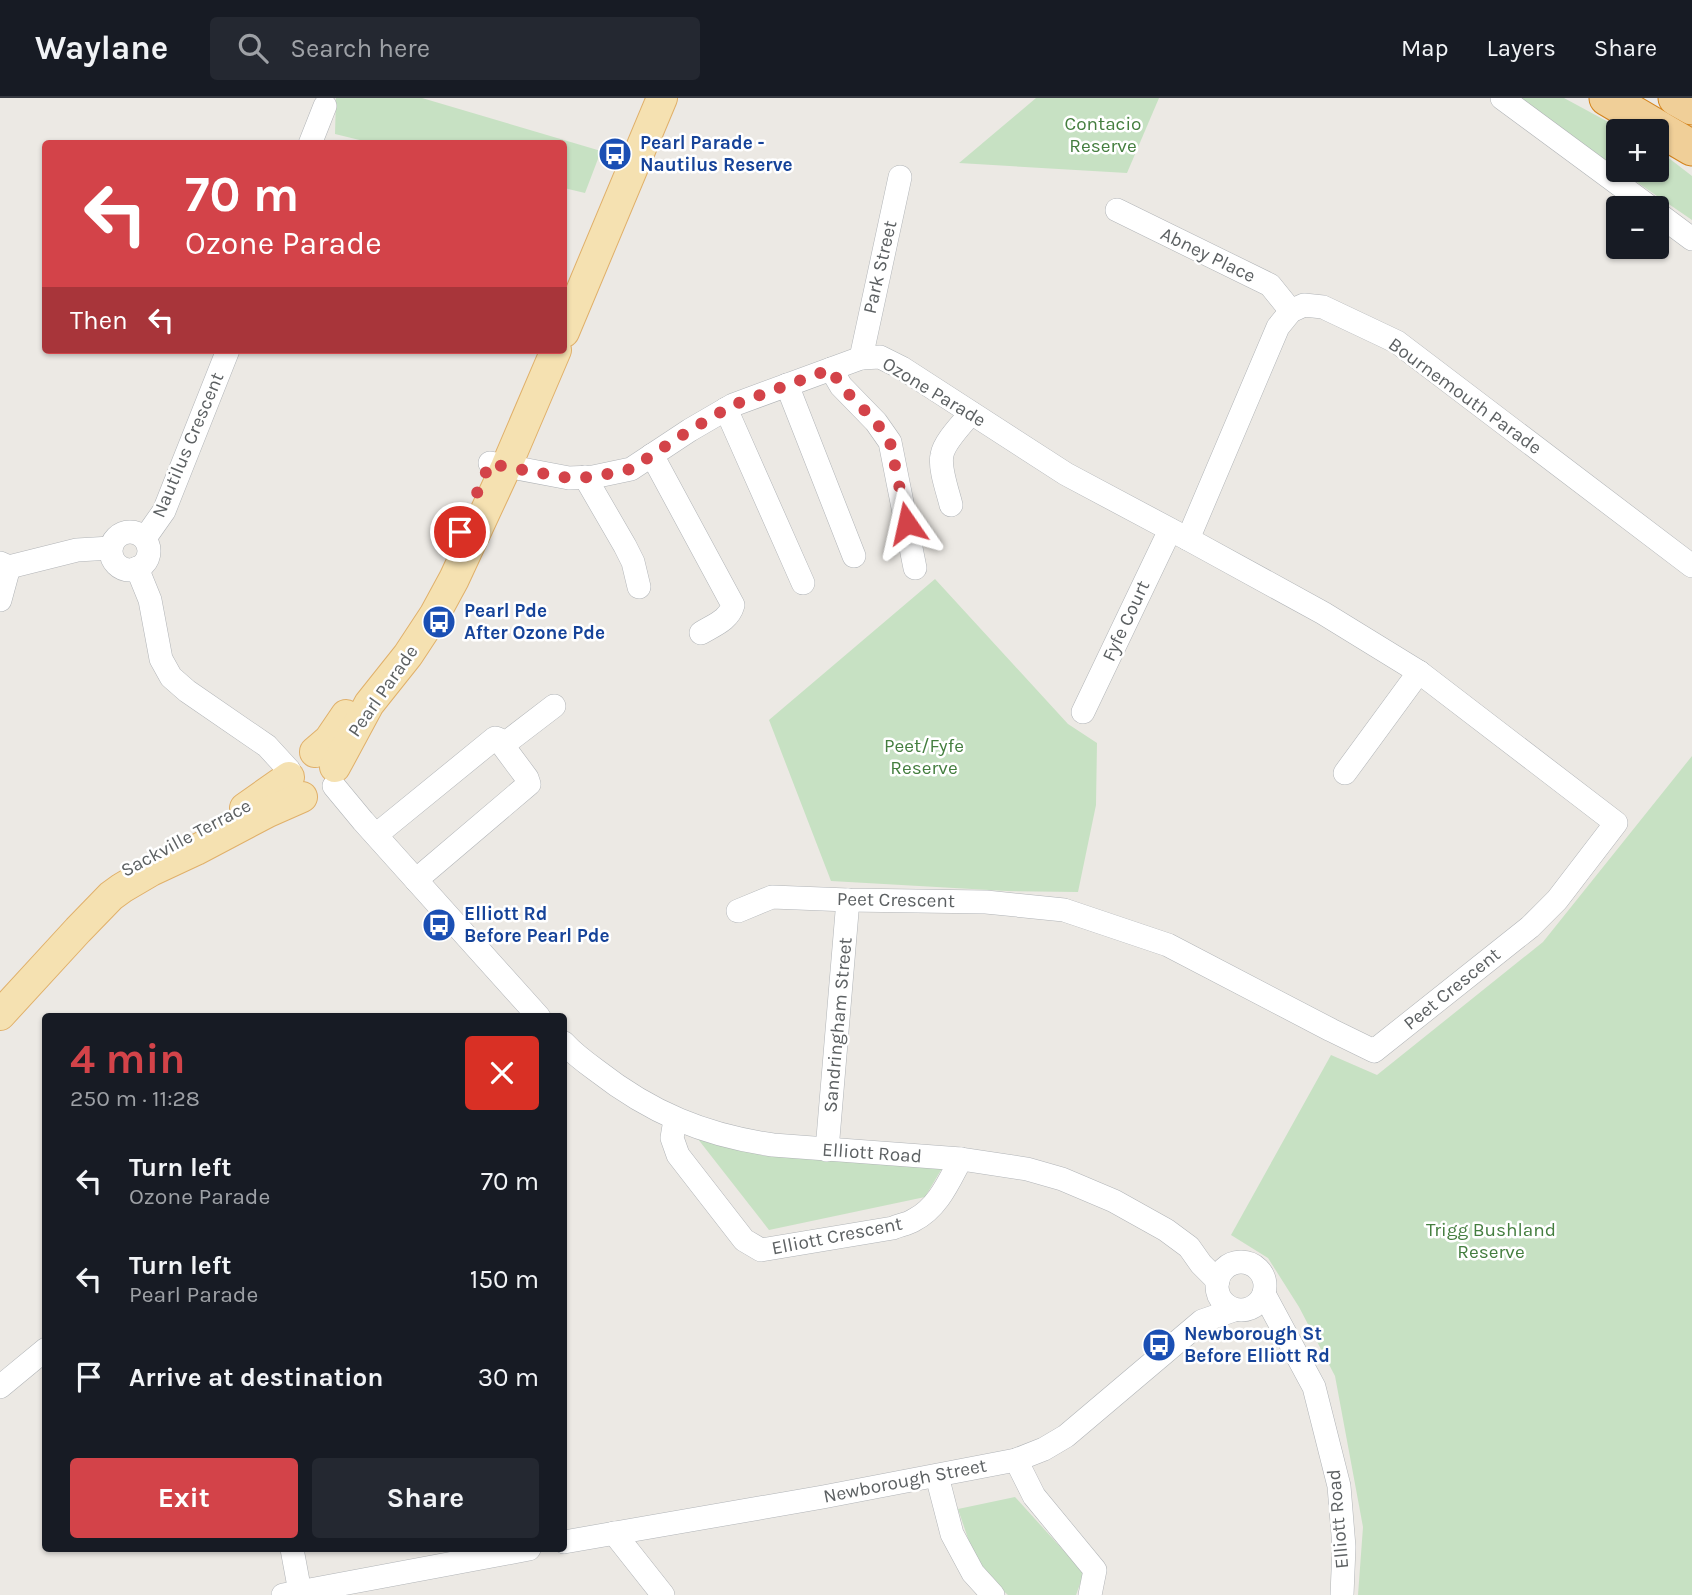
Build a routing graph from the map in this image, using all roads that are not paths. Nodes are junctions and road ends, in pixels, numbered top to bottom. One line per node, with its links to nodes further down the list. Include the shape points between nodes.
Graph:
1 (649, 98): 15 (main road)
2 (662, 98): 17 (main road)
3 (1502, 98): 11 (street)
4 (1607, 98): 9 (highway)
5 (1676, 98): 7 (highway)
6 (325, 106): 8 (street)
7 (1692, 107)
8 (312, 140)
9 (1692, 148)
10 (900, 177): 21 (street, Park Street)
11 (1635, 196)
12 (1117, 210): 16 (street, Abney Place, via 1270,285)
13 (1669, 222): 14 (street)
14 (1692, 239)
15 (567, 284)
16 (1291, 311): 30 (street, via 1278,327); 35 (street, Bournemouth Parade, via 1304,305 1323,307 1397,342)
17 (567, 325)
18 (226, 354): 31 (street, Nautilus Crescent, via 164,511)
19 (537, 354): 27 (main road, Pearl Parade)
20 (554, 354): 27 (main road, Pearl Parade)
21 (861, 358): 22 (street, Ozone Parade); 25 (street, Ozone Parade, via 880,357)
22 (831, 369): 23 (street, Ozone Parade); 37 (street, via 890,442)
23 (787, 385): 24 (street, Ozone Parade); 33 (street)
24 (726, 409): 26 (street, Ozone Parade); 39 (street)
25 (971, 413): 29 (street, via 941,457); 30 (street, Ozone Parade, via 1066,474)
26 (652, 455): 28 (street, Ozone Parade, via 631,469); 41 (street, via 733,605 731,615)
27 (498, 465): 28 (street, Ozone Parade, via 569,478); 47 (main road, Pearl Parade, via 454,579 435,614 408,655)
28 (592, 477): 38 (street)
29 (951, 505)
30 (1179, 534): 42 (street, Peet Crescent); 44 (street, Fyfe Court)
31 (145, 538): 32 (street, Nautilus Crescent, via 132,532 120,534); 36 (street, Nautilus Crescent, via 149,546 146,561)
32 (111, 548): 34 (street, Nautilus Crescent); 36 (street, via 118,566)
33 (854, 556)
34 (5, 565): 40 (street)
35 (1692, 566)
36 (137, 568): 47 (street, via 150,600 161,659 171,677)
37 (915, 568)
38 (645, 579)
39 (803, 583)
40 (0, 600)
41 (701, 633)
42 (1419, 672): 46 (street); 50 (street, Peet Crescent, via 1616,824 1530,927 1374,1051 1168,945 1064,910 986,902)
43 (554, 706): 45 (street)
44 (1083, 712)
45 (503, 745): 48 (street, via 495,738); 49 (street, via 529,784)
46 (1345, 773)
47 (311, 775): 48 (street); 52 (main road, Sackville Terrace, via 111,878); 54 (main road, via 268,812 122,888)
48 (370, 828): 49 (street)
49 (416, 880): 53 (street)
50 (848, 900): 51 (street, Peet Crescent, via 772,897); 57 (street, Sandringham Street)
51 (738, 911)
52 (0, 994)
53 (535, 1013)
54 (0, 1015)
55 (567, 1050): 56 (street, Elliott Road)
56 (675, 1119): 57 (street, Elliott Road, via 743,1141); 58 (street, Elliott Crescent, via 672,1138 678,1155 744,1240 761,1250 913,1221 940,1196)
57 (827, 1150): 58 (street, Elliott Road)
58 (961, 1159): 59 (street, Elliott Road, via 1027,1169 1114,1201 1166,1230)
59 (1222, 1278): 60 (street, Elliott Road, via 1240,1262 1249,1263 1264,1278); 61 (street, Elliott Road, via 1220,1297); 62 (street, Newborough Street)
60 (1265, 1294): 61 (street, via 1251,1309); 63 (street, Elliott Road)
61 (1239, 1310): 62 (street, Newborough Street); 63 (street, Elliott Road)
62 (1202, 1321): 66 (street, Newborough Street, via 1066,1436)
63 (1283, 1328): 76 (street, Elliott Road, via 1314,1387 1339,1486)
64 (42, 1352): 65 (street)
65 (0, 1387)
66 (1016, 1461): 67 (street, Newborough Street); 75 (street, via 1034,1496 1094,1570)
67 (937, 1476): 68 (street, Newborough Street); 74 (street, via 952,1534 973,1573)
68 (614, 1533): 69 (street, Newborough Street); 73 (street)
69 (567, 1541)
70 (292, 1552): 72 (street)
71 (513, 1552): 72 (street)
72 (291, 1593)
73 (663, 1595)
74 (993, 1595)
75 (1090, 1595)
76 (1342, 1595)

